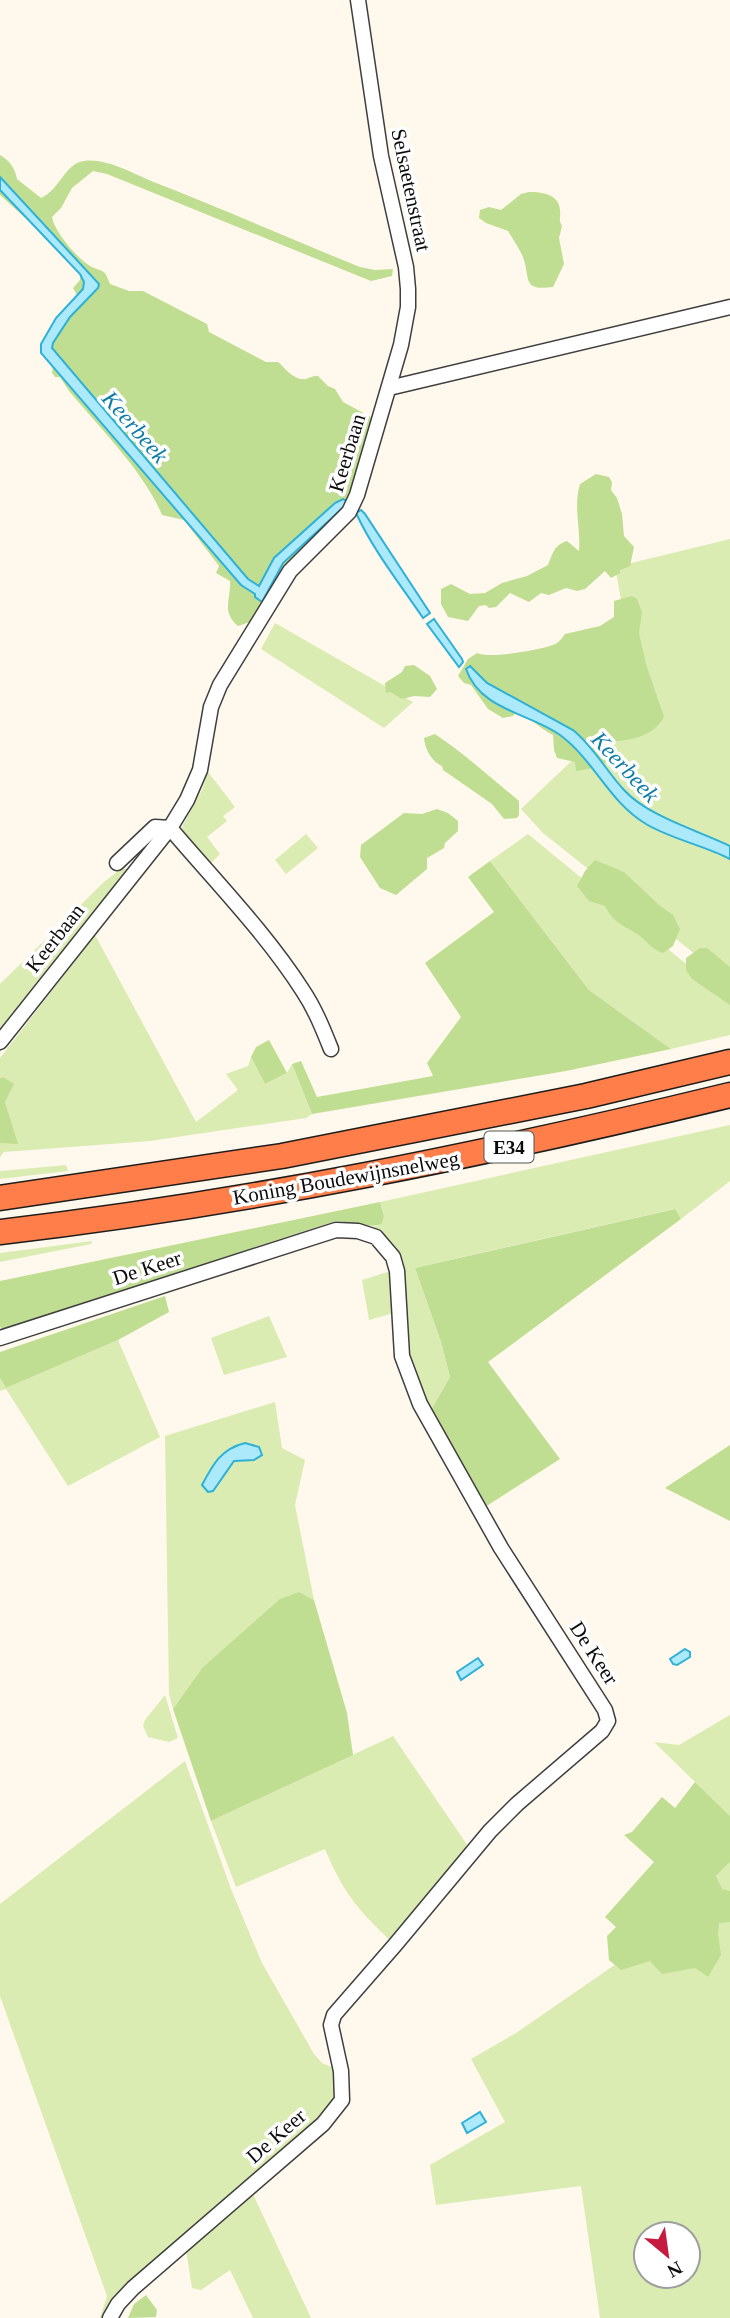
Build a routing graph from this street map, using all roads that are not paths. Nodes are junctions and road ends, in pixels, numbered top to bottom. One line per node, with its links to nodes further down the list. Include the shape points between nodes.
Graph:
1 (358, 0): 3 (street, Selsaetenstraat, via 381,156 408,289)
2 (730, 307): 3 (street)
3 (389, 388): 4 (street, Keerbaan, via 354,505 290,571 220,685 211,707 200,770)
4 (170, 828): 5 (street, via 155,827); 6 (street, Keerbaan); 7 (street, via 281,960 308,1000)
5 (117, 863)
6 (0, 1042)
7 (331, 1049)
8 (730, 1062): 10 (highway, Koning Boudewijnsnelweg / E34, via 586,1096 282,1156)
9 (730, 1095): 11 (highway, Koning Boudewijnsnelweg / E34, via 390,1172 124,1217)
10 (0, 1198)
11 (0, 1232)
12 (0, 1338): 13 (street, De Keer, via 335,1230 376,1237 393,1257 397,1271 402,1356 420,1404 501,1548 608,1721 490,1831 334,2015 331,2025 342,2100 323,2124 132,2288)
13 (110, 2318)

